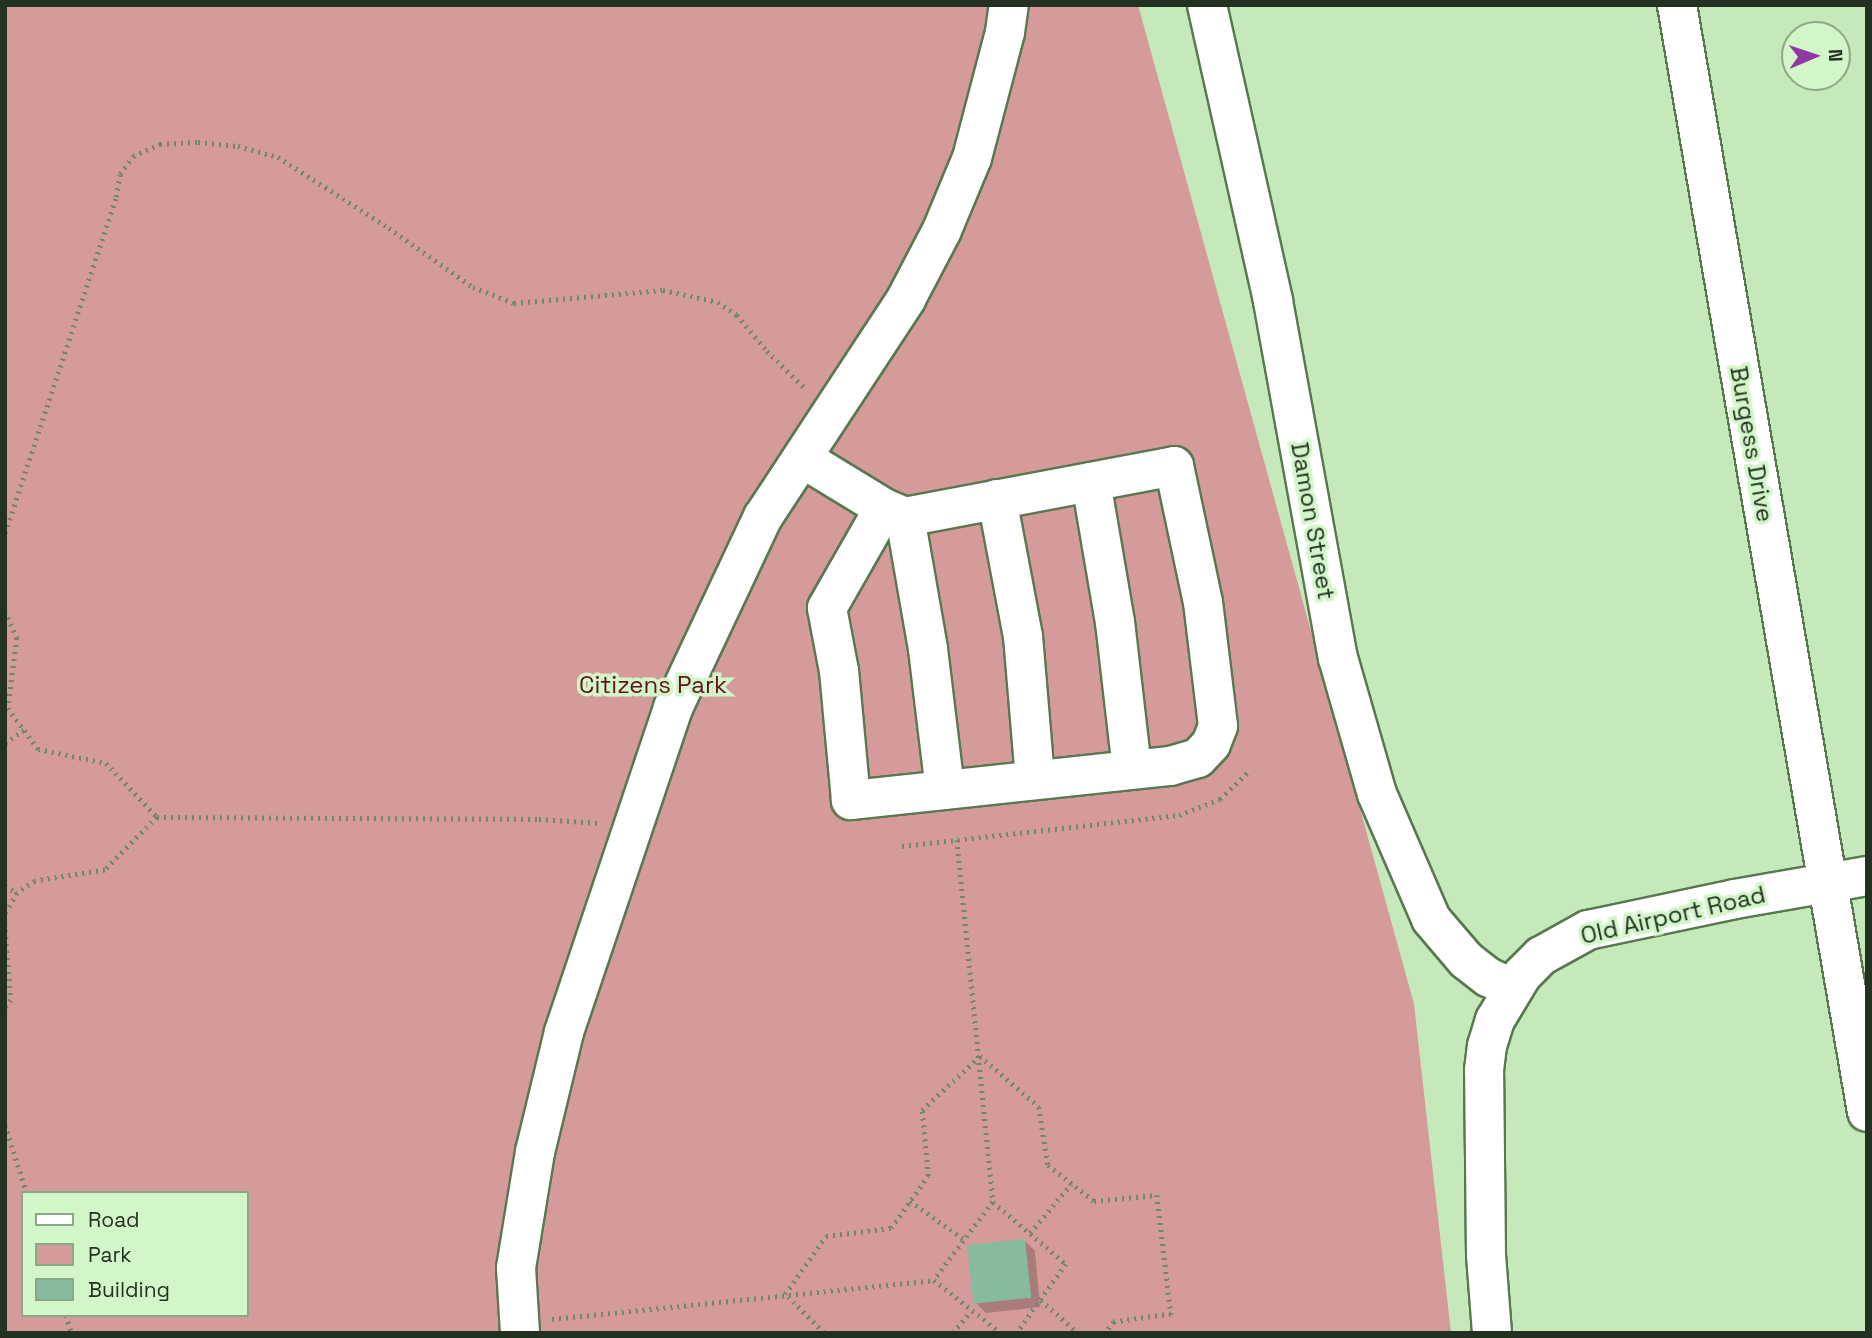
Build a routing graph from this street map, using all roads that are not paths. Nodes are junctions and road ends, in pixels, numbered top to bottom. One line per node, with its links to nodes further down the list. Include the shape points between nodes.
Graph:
1 (1009, 5): 4 (street, via 972,158 942,230 906,299)
2 (1207, 5): 13 (street, Damon Street, via 1273,301 1338,658 1377,794 1431,919 1466,960)
3 (1677, 5): 12 (street, Burgess Drive)
4 (802, 458): 7 (street); 15 (street, via 763,517 673,708 564,1032 535,1152 516,1268)
5 (1091, 482): 6 (street); 8 (street, via 1115,622); 8 (street, via 1174,466 1203,602 1218,726 1211,744 1198,758)
6 (997, 499): 7 (street); 9 (street, via 1023,636)
7 (894, 513): 10 (street, via 928,649); 10 (street, via 827,608 839,671 851,800)
8 (1132, 769): 9 (street)
9 (1035, 779): 10 (street)
10 (945, 790)
11 (1867, 876): 12 (street, Old Airport Road)
12 (1827, 883): 13 (street, Old Airport Road, via 1588,930 1541,956); 14 (street, Burgess Drive)
13 (1512, 988): 16 (street, Old Airport Road, via 1495,1020 1484,1070 1486,1255)
14 (1867, 1112)
15 (520, 1327)
16 (1492, 1333)

